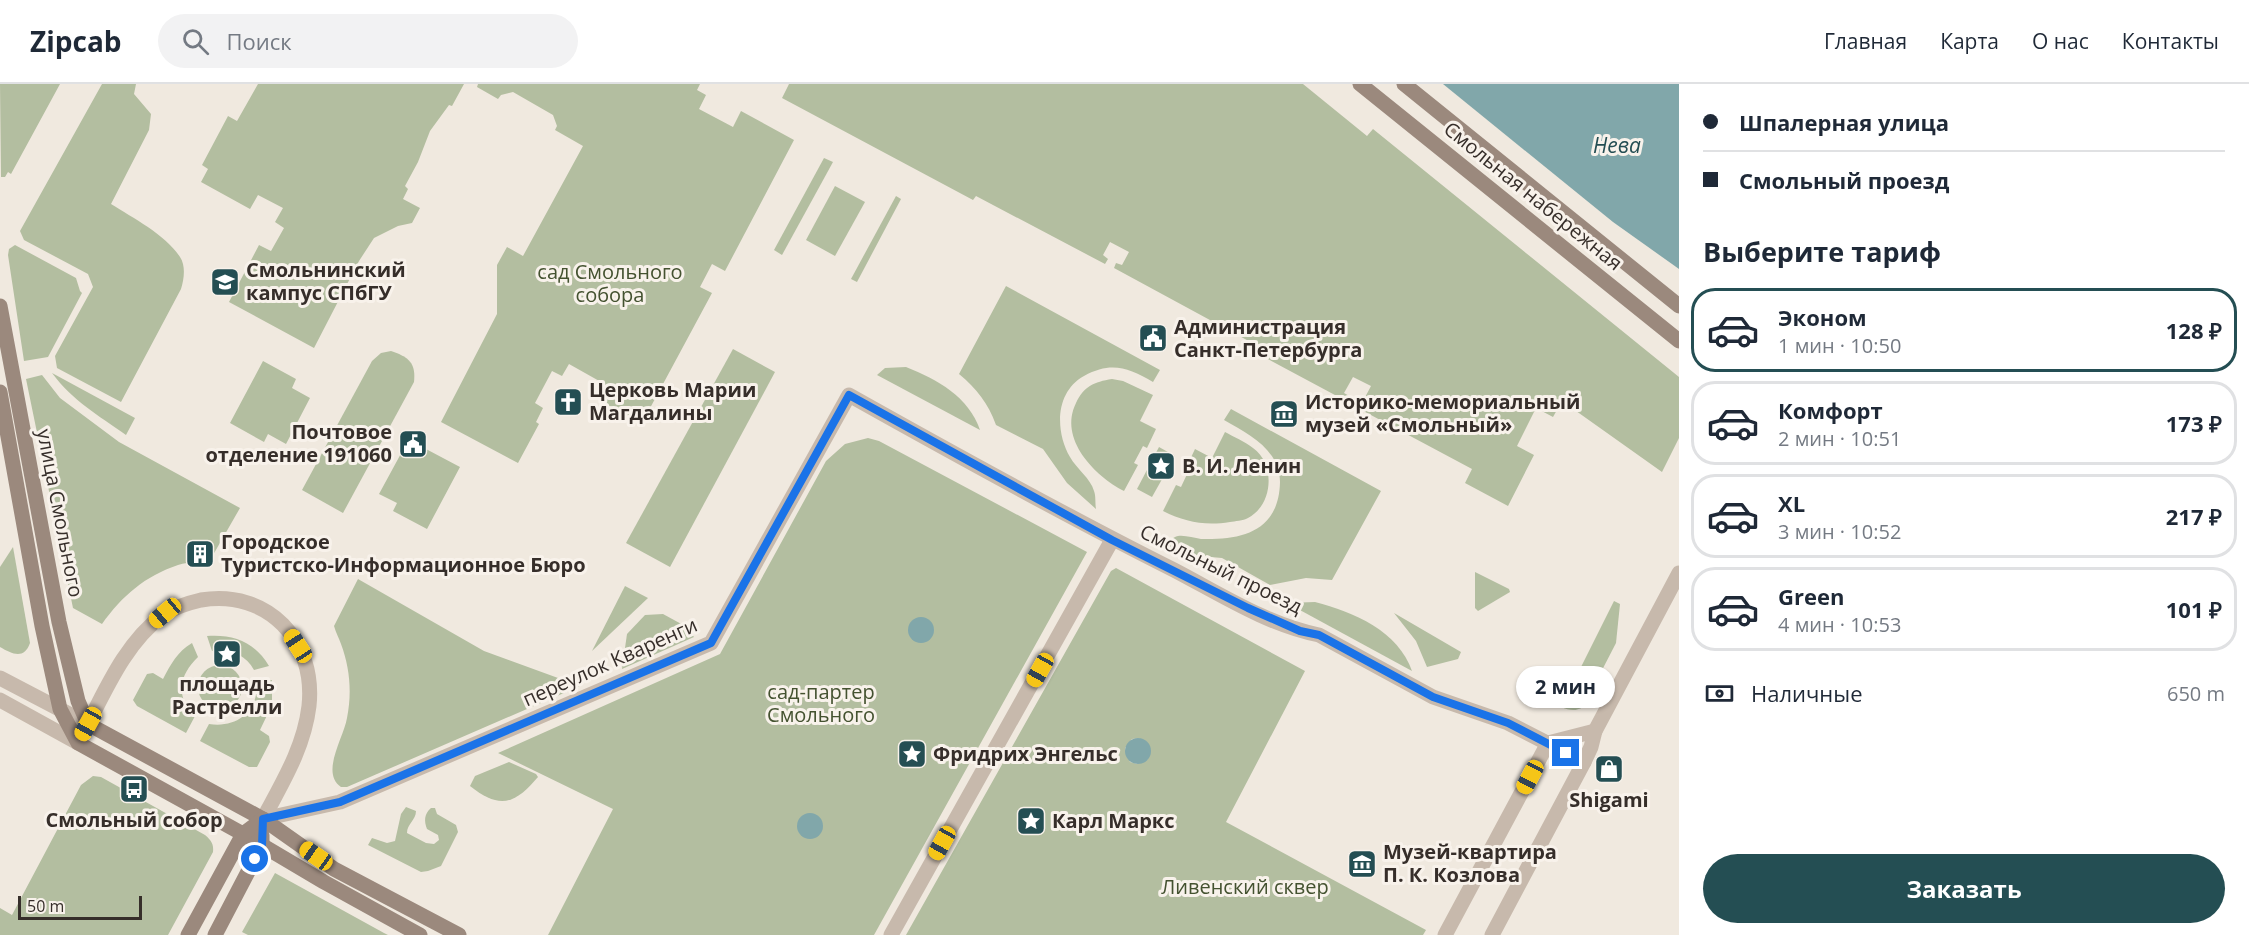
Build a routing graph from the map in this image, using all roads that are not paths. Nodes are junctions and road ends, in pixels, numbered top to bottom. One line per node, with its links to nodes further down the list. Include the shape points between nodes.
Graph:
1 (1360, 84): 5 (street, Смольная набережная)
2 (1404, 84): 4 (street, Смольная набережная)
3 (0, 306): 13 (street, улица Смольного, via 59,622 78,701)
4 (1679, 306)
5 (1679, 341)
6 (0, 392): 12 (street, улица Смольного)
7 (849, 395): 8 (street, Смольный проезд); 18 (street, переулок Кваренги, via 711,643 340,802)
8 (1112, 540): 16 (street, Смольный проезд, via 1248,608 1300,631 1319,635 1433,697 1508,723); 25 (street)
9 (1679, 573): 14 (street)
10 (0, 678): 12 (street)
11 (0, 700): 15 (street)
12 (60, 709): 13 (street); 15 (street, улица Смольного)
13 (88, 724): 15 (street); 18 (street); 18 (street, via 127,653 165,613 187,603 214,598 236,598 256,605 275,616 288,630 302,654 309,682 304,733)
14 (1595, 731): 16 (street); 17 (street)
15 (78, 743): 19 (street)
16 (1548, 743): 17 (street, Смольный проезд); 26 (street)
17 (1584, 762): 27 (street)
18 (263, 819): 19 (street); 20 (street); 24 (street, via 334,869)
19 (243, 834): 20 (street); 21 (street)
20 (262, 845): 22 (street); 23 (street)
21 (188, 935)
22 (215, 935)
23 (420, 935)
24 (459, 935)
25 (891, 935)
26 (1445, 935)
27 (1492, 935)

